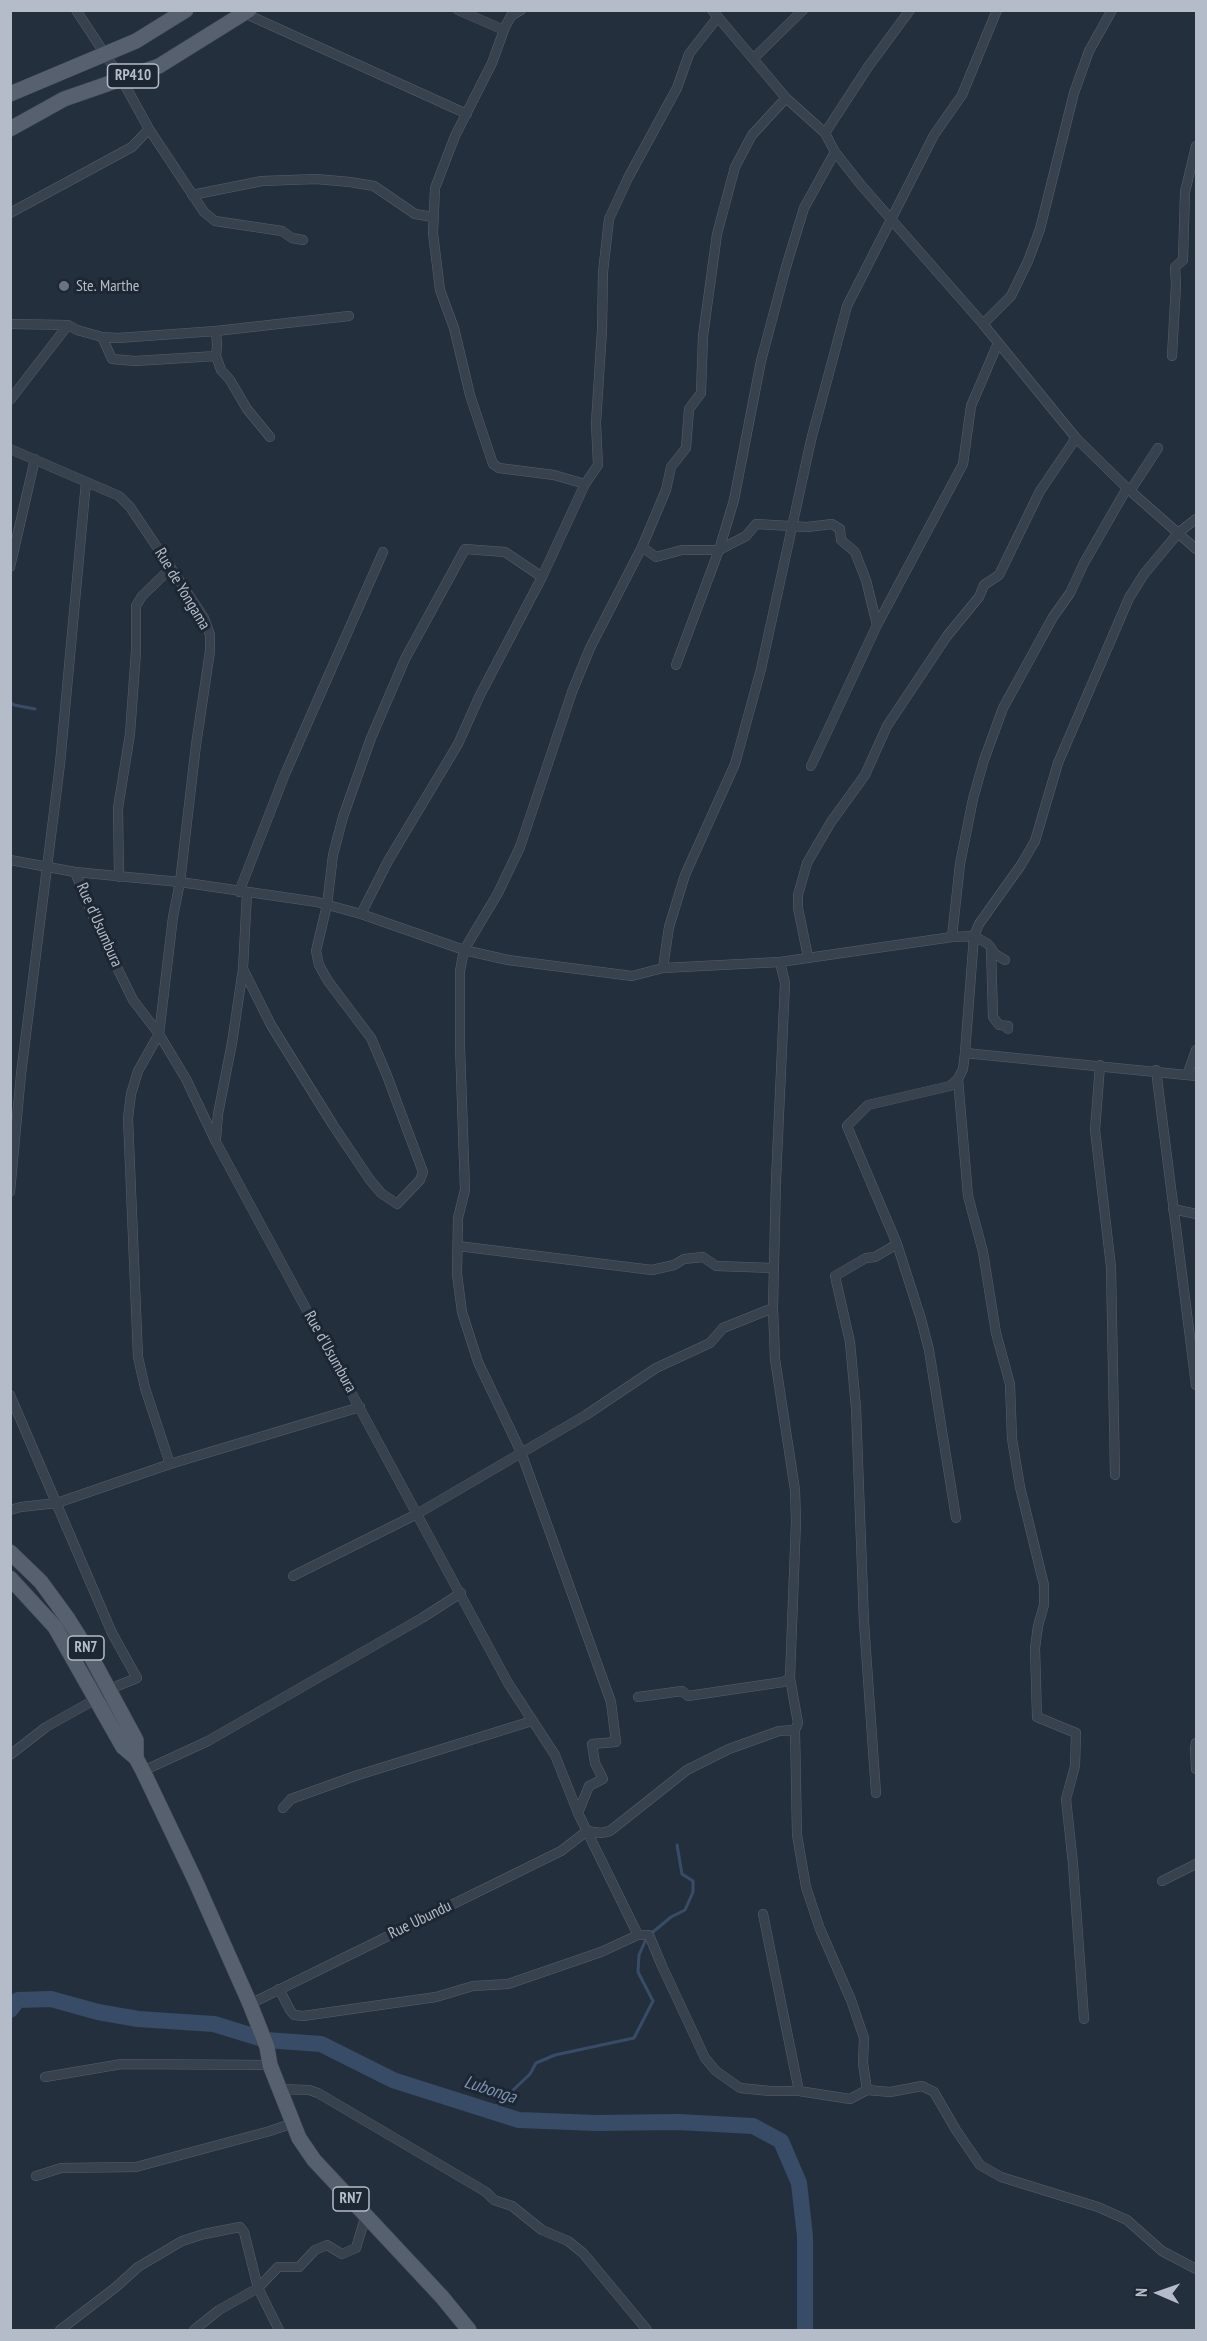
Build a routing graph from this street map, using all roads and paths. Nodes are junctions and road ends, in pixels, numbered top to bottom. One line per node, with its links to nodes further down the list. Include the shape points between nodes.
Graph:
1 (76, 10): 12 (street)
2 (186, 10): 12 (main road, RP410, via 136,41)
3 (458, 10): 11 (street)
4 (521, 10): 11 (street)
5 (803, 10): 13 (street)
6 (910, 10): 20 (street)
7 (997, 10): 26 (street, via 962,95 934,135)
8 (1112, 10): 30 (street, via 1089,51 1074,93 1040,229 1028,261 1011,296)
9 (248, 12): 14 (main road, RP410, via 159,66); 17 (street)
10 (715, 14): 13 (street); 44 (street, via 689,54 677,88 609,219 596,423 598,465)
11 (504, 30): 17 (street)
12 (104, 55): 14 (street); 15 (main road, RP410)
13 (754, 58): 16 (street)
14 (122, 80): 18 (main road, RP410, via 64,99); 19 (street)
15 (10, 94)
16 (786, 98): 20 (street); 49 (street, via 752,135 735,167 717,234 703,336 701,393 689,409 686,448 671,467 666,490)
17 (467, 114): 25 (street, via 435,188)
18 (10, 129)
19 (149, 129): 23 (street); 24 (street, via 132,147)
20 (825, 133): 22 (street)
21 (1197, 146): 36 (street, via 1185,192 1183,260 1175,267)
22 (835, 152): 26 (street); 51 (street, via 804,208 786,267 761,361 734,500)
23 (192, 195): 25 (street, via 262,181 350,182 374,186 415,214); 27 (street, via 215,221 282,231)
24 (10, 213)
25 (433, 217): 44 (street, via 440,290 493,464)
26 (890, 219): 30 (street); 47 (street, via 844,314)
27 (303, 240)
28 (349, 316): 32 (street)
29 (10, 324): 31 (street)
30 (983, 324): 34 (street)
31 (68, 325): 33 (street); 37 (street)
32 (216, 331): 33 (street); 35 (street)
33 (102, 337): 35 (street, via 112,359)
34 (998, 343): 39 (street); 56 (street, via 971,406 963,464)
35 (216, 356): 38 (street, via 237,396)
36 (1172, 356)
37 (10, 400)
38 (270, 437)
39 (1076, 438): 45 (street); 71 (street, via 1040,491 999,575 984,585 887,726 865,775 807,863 798,908)
40 (1158, 448): 45 (street)
41 (10, 449): 42 (street, Rue de Yongama)
42 (35, 459): 43 (street, Rue de Yongama); 53 (street)
43 (86, 482): 54 (street, Rue de Yongama, via 119,496 130,507); 60 (street)
44 (585, 484): 55 (street)
45 (1128, 489): 48 (street); 68 (street, via 1003,708 973,799 960,864)
46 (1197, 519): 48 (street)
47 (792, 526): 51 (street, via 756,524 746,536); 56 (street, via 832,524 840,530 841,540 855,552 862,570); 74 (street, via 761,669 735,764 685,875 669,927)
48 (1179, 532): 50 (street); 67 (street, via 1129,598 1058,763 1035,841)
49 (642, 546): 51 (street, via 656,557 682,550); 70 (street, via 585,659 520,847)
50 (1197, 549)
51 (719, 550): 57 (street)
52 (383, 552): 64 (street, via 285,774)
53 (10, 567)
54 (171, 568): 62 (street, via 136,606 130,734 118,808); 63 (street, Rue de Yongama, via 210,634)
55 (542, 577): 65 (street, via 505,552 465,549 405,659 371,738 343,817 333,855); 66 (street, via 458,744)
56 (877, 626): 58 (street)
57 (676, 665)
58 (811, 766)
59 (10, 860): 60 (street)
60 (48, 867): 61 (street); 85 (street)
61 (75, 872): 62 (street); 77 (street, Rue d'Usumbura, via 133,1000)
62 (119, 876): 63 (street)
63 (180, 882): 64 (street); 77 (street, Rue de Yongama)
64 (243, 892): 65 (street); 75 (street)
65 (327, 905): 66 (street); 75 (street, via 316,951 319,965 371,1038 423,1172 397,1204 370,1180 333,1125 271,1025)
66 (361, 914): 70 (street)
67 (974, 936): 68 (street); 69 (street); 79 (street)
68 (952, 937): 71 (street)
69 (991, 948): 72 (street); 76 (street, via 993,1017)
70 (464, 950): 74 (street, via 508,960 632,976); 90 (street, via 460,971 460,1046 465,1190 458,1218)
71 (808, 957): 73 (street)
72 (1005, 960)
73 (780, 962): 74 (street); 91 (street, via 785,983)
74 (663, 968)
75 (243, 969): 84 (street)
76 (1008, 1029)
77 (159, 1034): 84 (street, Rue d'Usumbura); 97 (street, via 138,1071 128,1118 138,1357)
78 (1197, 1050): 82 (street)
79 (965, 1053): 80 (street); 83 (street)
80 (1100, 1065): 81 (street); 98 (street, via 1095,1130 1111,1267)
81 (1156, 1070): 82 (street); 87 (street)
82 (1192, 1074)
83 (958, 1079): 89 (street, via 950,1086 868,1105 847,1126); 127 (street, via 968,1196 1010,1384 1012,1439 1020,1487 1044,1585 1035,1648 1037,1717 1076,1733 1075,1767 1066,1799)
84 (216, 1142): 95 (street, Rue d'Usumbura)
85 (13, 1143): 86 (street)
86 (10, 1192)
87 (1173, 1209): 88 (street); 93 (street)
88 (1197, 1214)
89 (897, 1244): 102 (street, via 929,1350); 117 (street, via 835,1276 850,1342 856,1408 864,1622)
90 (458, 1246): 91 (street, via 652,1270 703,1257 716,1266); 96 (street, via 462,1312 478,1362)
91 (773, 1268): 92 (street)
92 (773, 1308): 96 (street, via 723,1328 710,1343 656,1368); 108 (street, via 775,1359 796,1510)
93 (1197, 1385)
94 (10, 1395): 99 (street)
95 (360, 1407): 97 (street); 101 (street, Rue d'Usumbura)
96 (521, 1452): 101 (street); 119 (street, via 611,1702 616,1742 592,1744 603,1779 589,1786)
97 (170, 1464): 99 (street)
98 (1115, 1475)
99 (57, 1503): 100 (street); 109 (street, via 112,1633 137,1678)
100 (10, 1510)
101 (417, 1514): 104 (street); 106 (street, Rue d'Usumbura)
102 (956, 1518)
103 (10, 1552): 107 (main road, RN7, via 41,1582)
104 (293, 1576)
105 (10, 1578): 107 (main road, RN7)
106 (460, 1593): 111 (street, Rue d'Usumbura); 115 (street, via 208,1741)
107 (62, 1623): 109 (main road, RN7)
108 (790, 1678): 110 (street, via 688,1696 682,1691); 112 (street, via 798,1723)
109 (101, 1694): 114 (street, via 46,1727); 115 (main road, RN7, via 123,1747)
110 (638, 1697)
111 (532, 1721): 118 (street, via 355,1776 291,1799); 119 (street, Rue d'Usumbura, via 555,1755)
112 (795, 1730): 120 (street, via 779,1731 729,1749 687,1770 610,1831); 131 (street, via 800,1863 820,1929 864,2038)
113 (1197, 1743): 116 (street)
114 (10, 1755)
115 (139, 1765): 126 (main road, RN7)
116 (1197, 1769)
117 (876, 1793)
118 (283, 1808)
119 (578, 1813): 120 (street, Rue d'Usumbura)
120 (587, 1831): 124 (street, Rue d'Usumbura); 125 (street, Rue Ubundu, via 561,1851)
121 (1197, 1864): 122 (street)
122 (1162, 1881)
123 (763, 1914): 132 (street)
124 (639, 1935): 125 (street, via 508,1984 473,1986 425,1999 303,2016 294,2015); 132 (street, Rue d'Usumbura, via 649,1935 697,2043 716,2071 741,2088)
125 (279, 1989): 126 (street, Rue Ubundu)
126 (250, 2004): 128 (main road, RN7)
127 (1084, 2019)
128 (270, 2065): 129 (street, via 122,2064); 130 (main road, RN7)
129 (45, 2077)
130 (279, 2089): 133 (main road, RN7); 142 (street, via 318,2093 494,2200 512,2206 542,2230 568,2241 583,2253)
131 (867, 2090): 132 (street, via 850,2099); 136 (street, via 890,2092 922,2086 934,2092 980,2165 1001,2177 1127,2220 1162,2251)
132 (799, 2091)
133 (292, 2123): 134 (street, via 136,2167 61,2168); 135 (main road, RN7, via 314,2160)
134 (36, 2176)
135 (366, 2215): 137 (street, via 356,2248 342,2254 327,2245 321,2247 299,2267 278,2267); 141 (main road, RN7)
136 (1197, 2269)
137 (258, 2288): 138 (street, via 240,2227 204,2234 182,2241 138,2267); 139 (street, via 219,2310); 140 (street)
138 (60, 2331)
139 (194, 2331)
140 (279, 2331)
141 (469, 2331)
142 (647, 2331)

